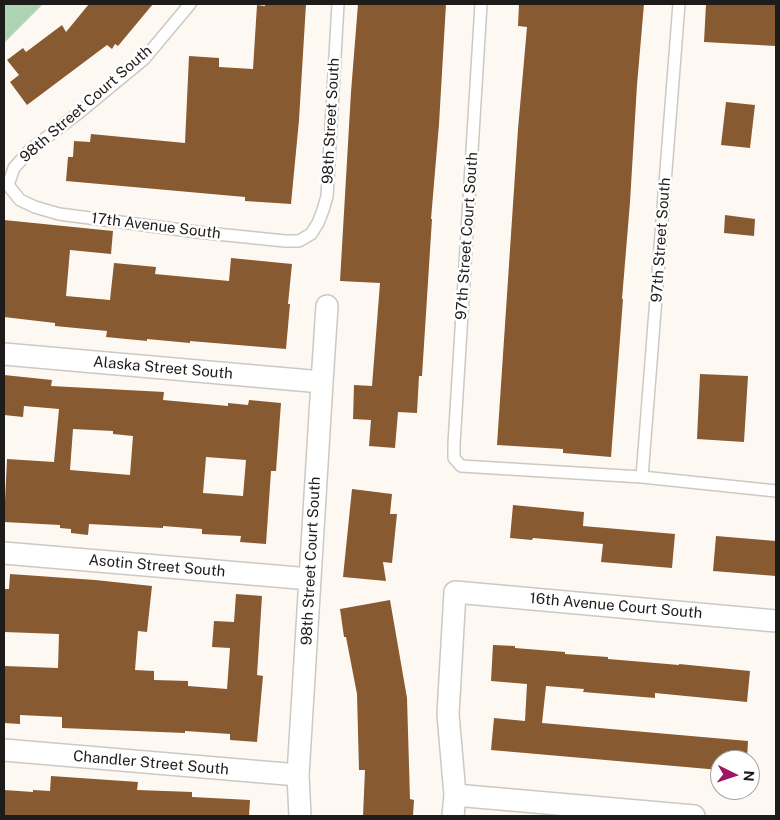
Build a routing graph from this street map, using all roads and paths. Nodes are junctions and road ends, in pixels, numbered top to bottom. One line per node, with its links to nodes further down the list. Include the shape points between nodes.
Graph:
1 (190, 4): 5 (lane, 98th Street Court South, via 144,59 30,150 14,168)
2 (338, 4): 6 (lane, 98th Street South, via 327,196)
3 (481, 4): 10 (lane, 97th Street Court South, via 454,458 461,466)
4 (679, 4): 10 (lane, 97th Street South)
5 (6, 185): 6 (lane, 17th Avenue South, via 20,200 59,214 285,241 299,241)
6 (311, 234)
7 (327, 306): 9 (street, 98th Street Court South)
8 (4, 354): 9 (street, Alaska Street South)
9 (322, 382): 13 (street, 98th Street Court South)
10 (642, 477): 11 (lane)
11 (776, 491)
12 (4, 553): 13 (street, Asotin Street South)
13 (310, 579): 16 (street, 98th Street Court South)
14 (776, 621): 17 (street, 16th Avenue Court South, via 455,592 448,714)
15 (4, 750): 16 (street, Chandler Street South)
16 (298, 775): 18 (street, 98th Street Court South)
17 (455, 795): 19 (street); 20 (street)
18 (300, 816)
19 (454, 816)
20 (694, 816)

